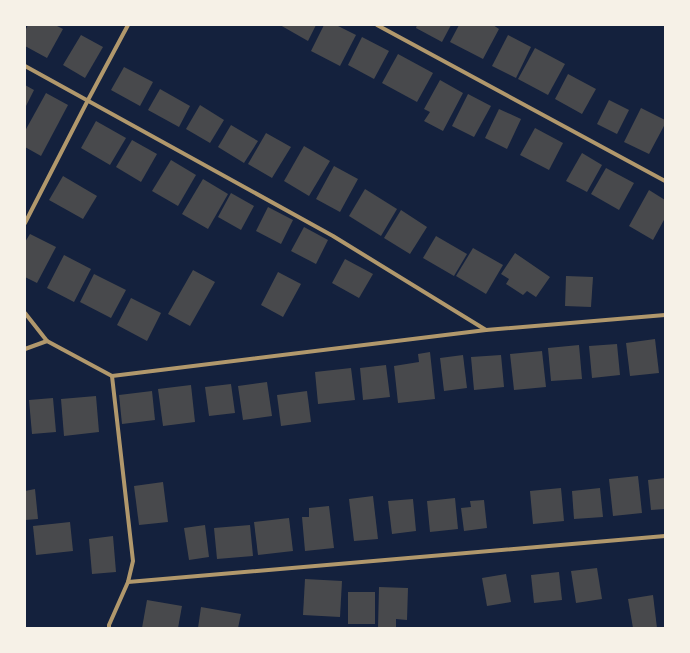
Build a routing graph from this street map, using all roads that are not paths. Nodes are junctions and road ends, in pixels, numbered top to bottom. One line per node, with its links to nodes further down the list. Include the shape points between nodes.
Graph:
1 (128, 25): 4 (street)
2 (377, 25): 5 (street)
3 (25, 66): 4 (street)
4 (88, 100): 6 (street); 9 (street, via 333,236)
5 (665, 181)
6 (25, 223)
7 (25, 313): 10 (street)
8 (665, 315): 9 (street)
9 (486, 330): 12 (street)
10 (47, 341): 11 (street); 12 (street)
11 (25, 349)
12 (112, 376): 14 (street, via 133,561)
13 (665, 536): 14 (street)
14 (128, 582): 15 (street)
15 (109, 628)

